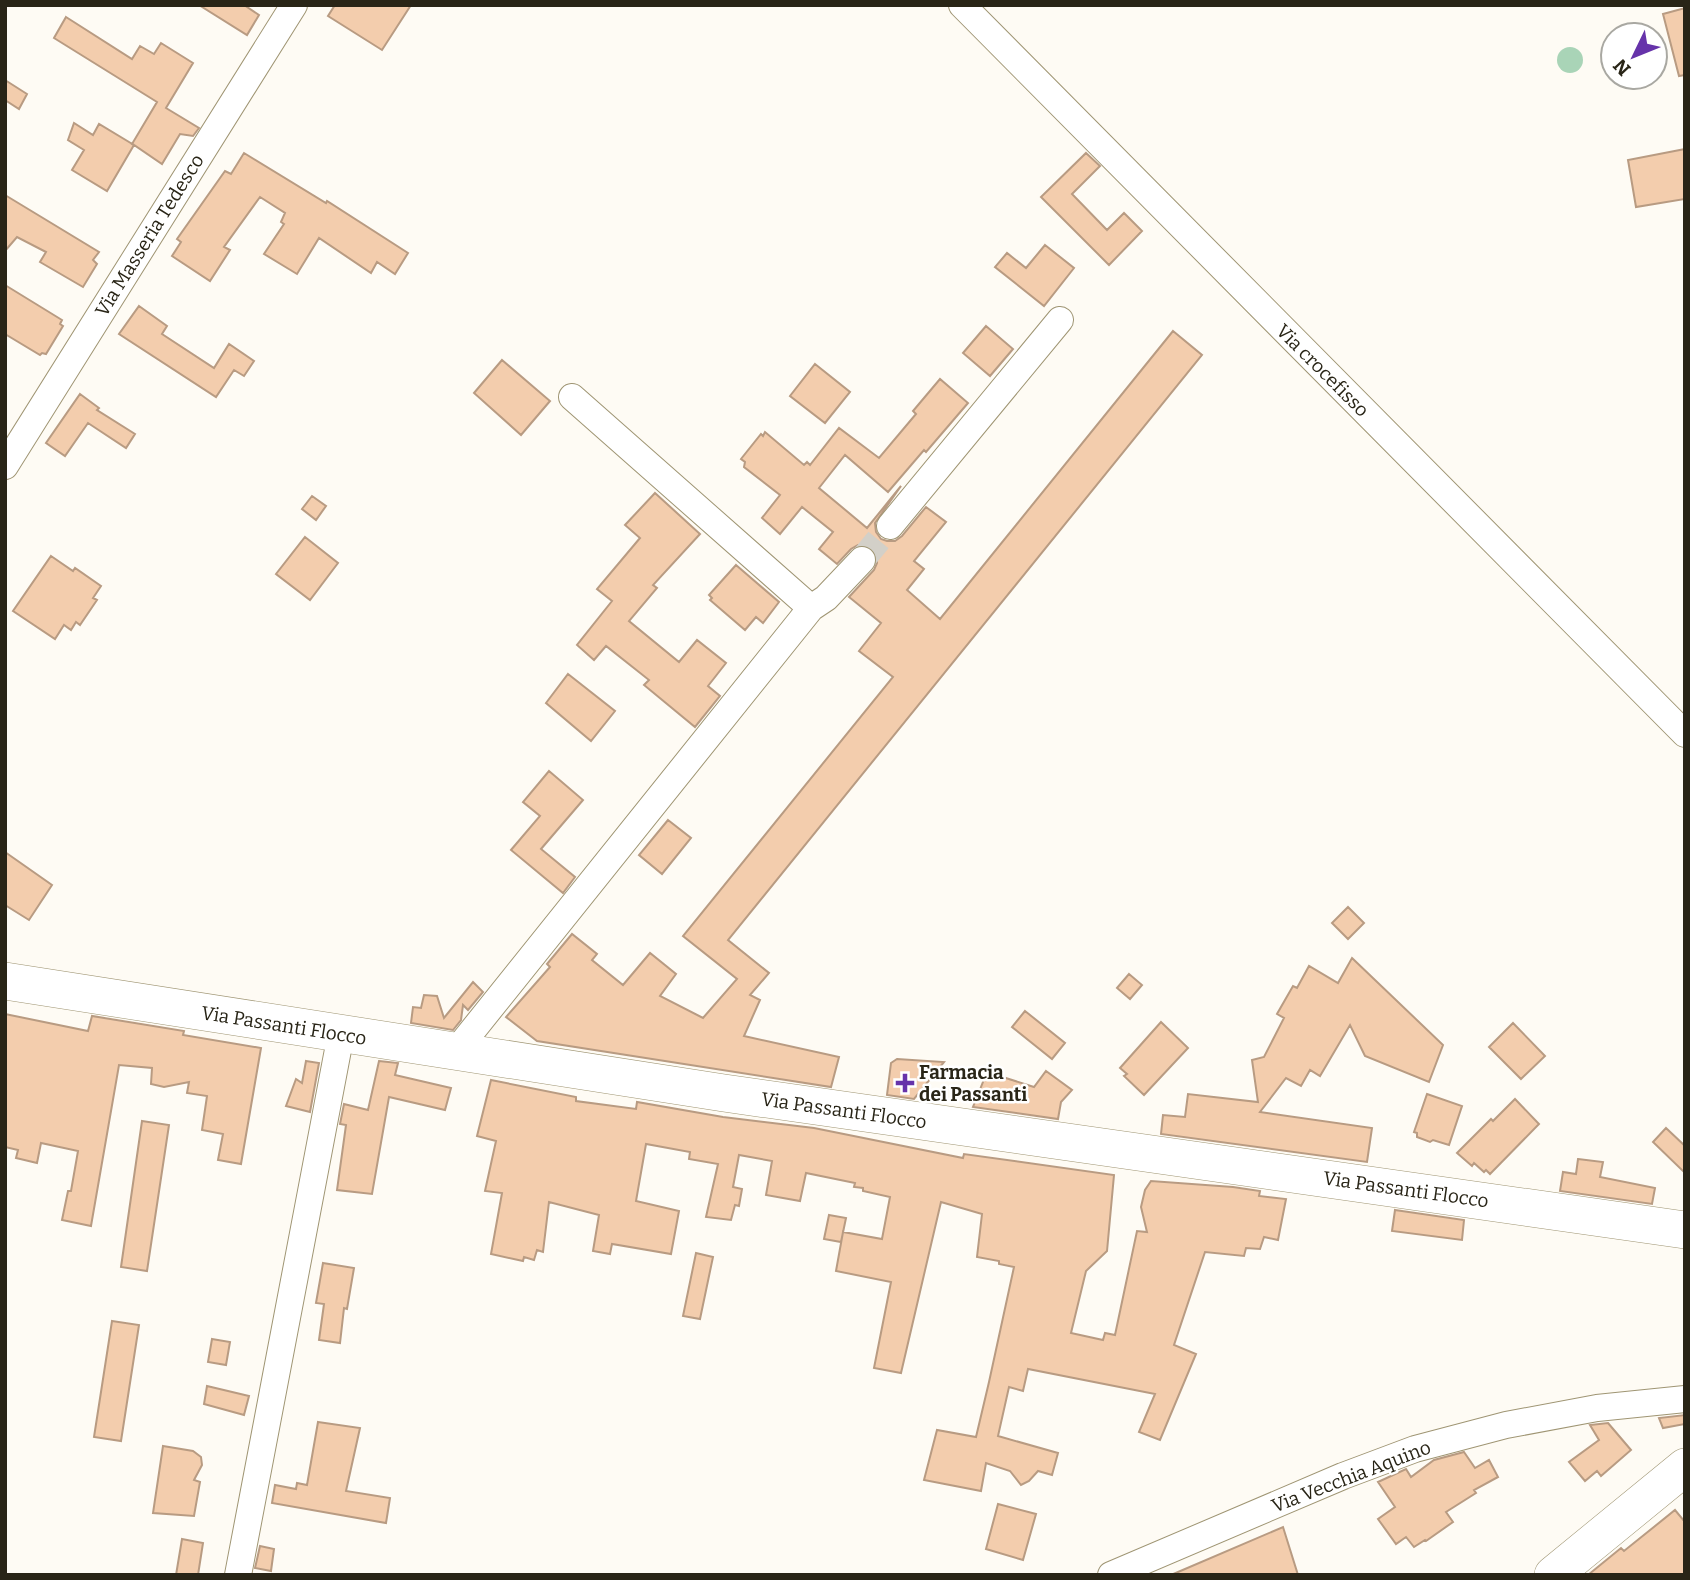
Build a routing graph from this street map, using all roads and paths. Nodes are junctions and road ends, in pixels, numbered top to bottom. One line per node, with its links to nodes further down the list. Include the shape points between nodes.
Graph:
1 (294, 5): 5 (street, Via Masseria Tedesco)
2 (962, 5): 9 (street, Via crocefisso)
3 (1060, 320): 6 (street)
4 (572, 397): 8 (street)
5 (5, 466)
6 (890, 526)
7 (862, 561): 8 (street)
8 (810, 608): 12 (street)
9 (1685, 734)
10 (5, 981): 11 (main road, Via Passanti Flocco)
11 (341, 1034): 12 (main road, Via Passanti Flocco); 16 (street)
12 (456, 1051): 13 (main road, Via Passanti Flocco)
13 (1685, 1230)
14 (1685, 1399): 17 (street, Via Vecchia Aquino, via 1597,1408 1415,1449)
15 (1685, 1467): 18 (main road)
16 (238, 1575)
17 (1111, 1575)
18 (1553, 1575)

